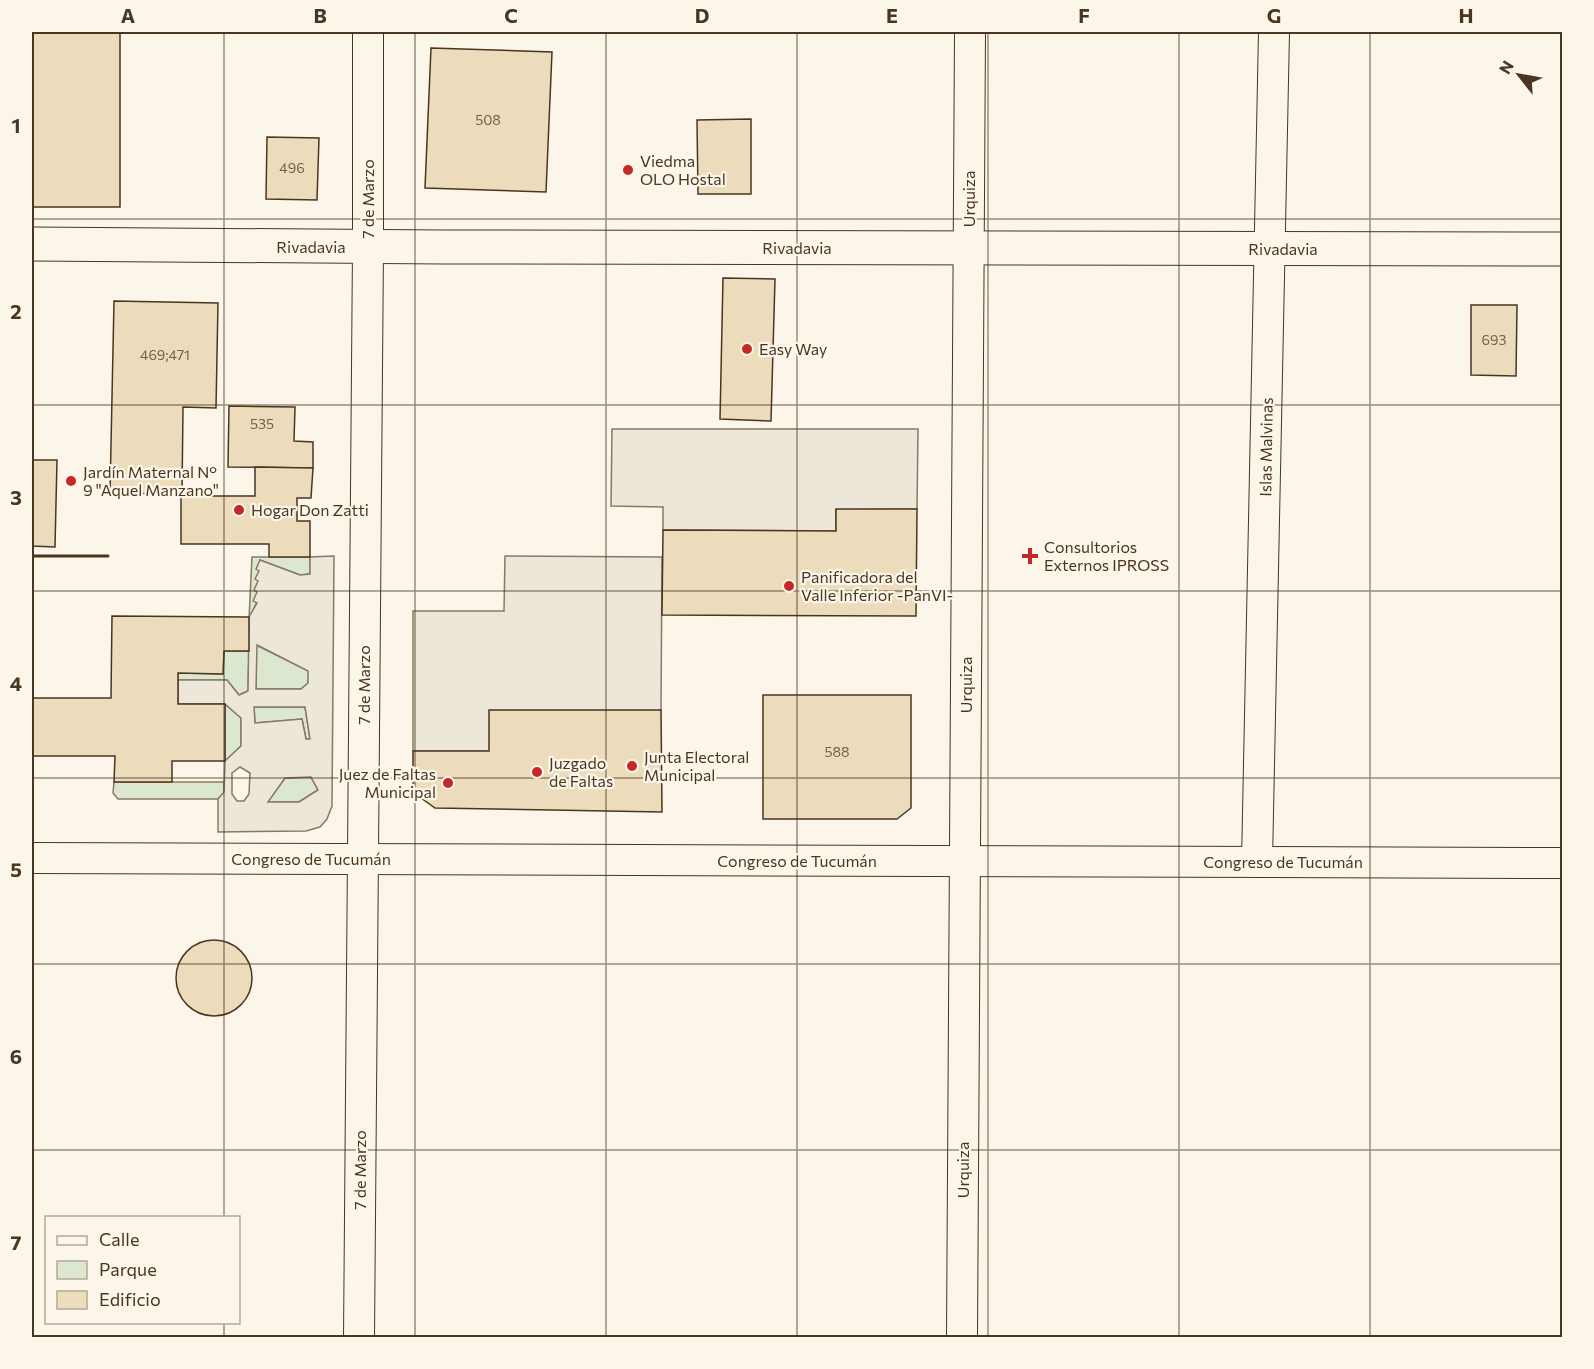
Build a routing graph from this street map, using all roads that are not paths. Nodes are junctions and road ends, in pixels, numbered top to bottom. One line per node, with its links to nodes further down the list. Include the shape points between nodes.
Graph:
1 (368, 32): 5 (street, 7 de Marzo)
2 (970, 32): 6 (street, Urquiza)
3 (1274, 32): 7 (street, Islas Malvinas)
4 (32, 244): 5 (main road, Rivadavia)
5 (368, 247): 6 (main road, Rivadavia); 10 (street, 7 de Marzo)
6 (968, 248): 7 (main road, Rivadavia); 11 (street, Urquiza)
7 (1269, 249): 8 (main road, Rivadavia); 12 (street, Islas Malvinas)
8 (1563, 249)
9 (32, 858): 10 (street, Congreso de Tucumán)
10 (363, 859): 11 (street, Congreso de Tucumán); 14 (street, 7 de Marzo)
11 (965, 861): 12 (street, Congreso de Tucumán); 15 (street, Urquiza)
12 (1257, 862): 13 (street, Congreso de Tucumán)
13 (1563, 863)
14 (359, 1338)
15 (963, 1338)

